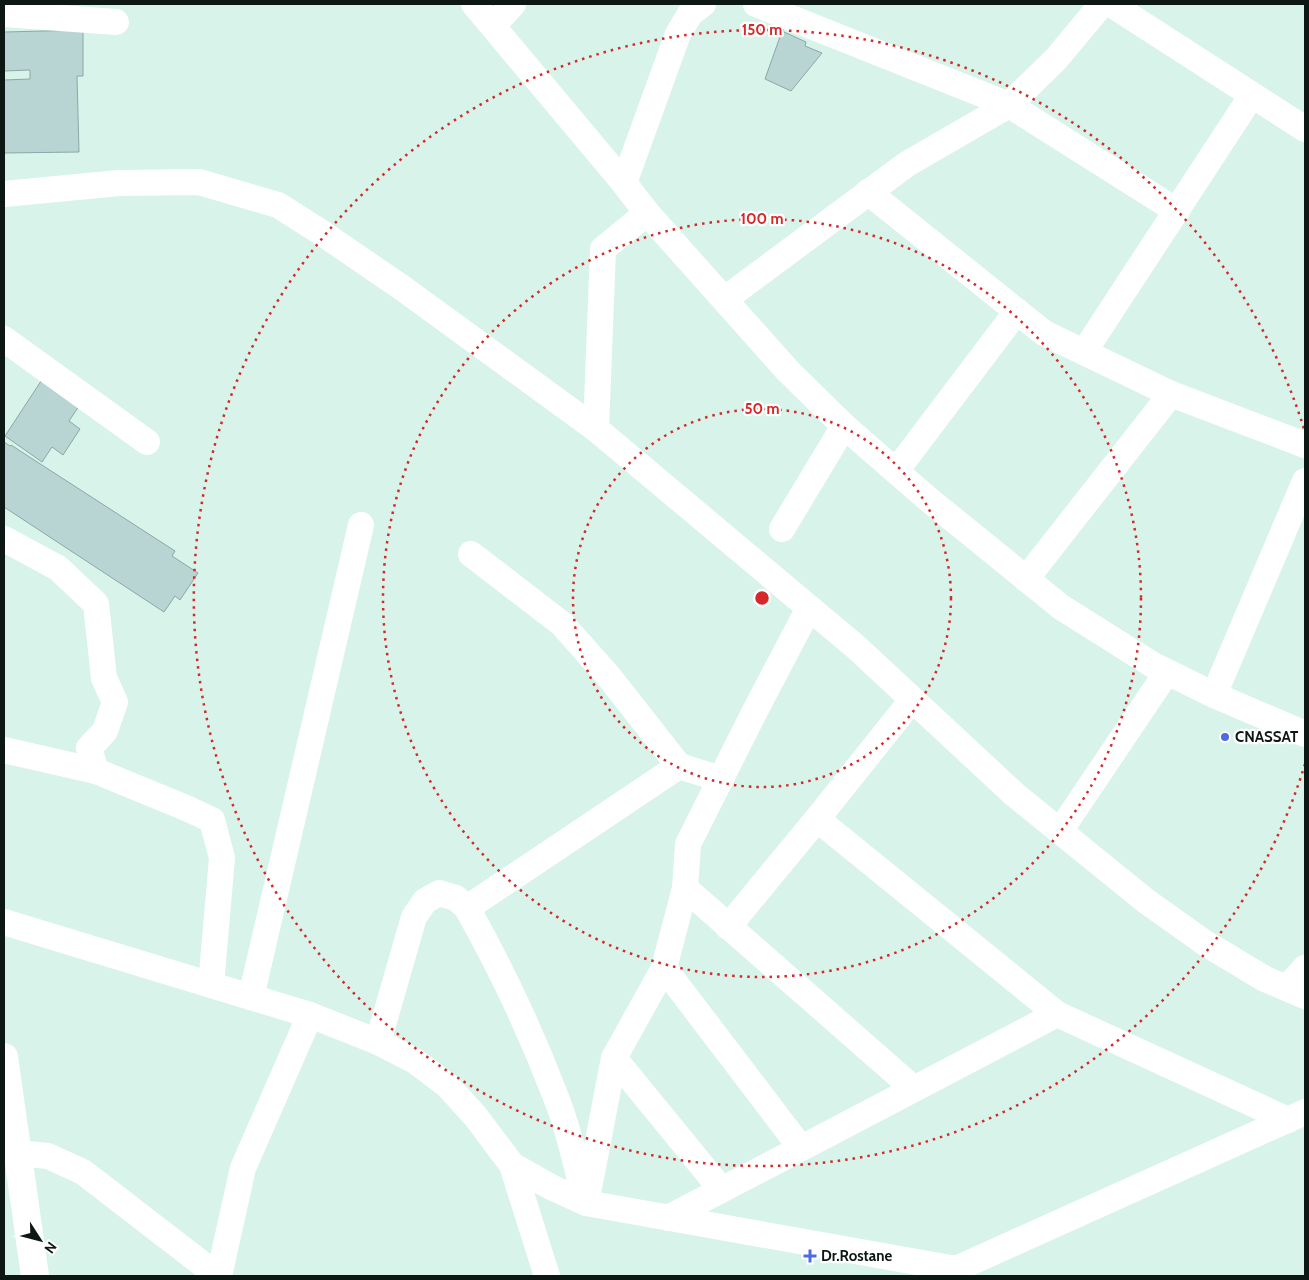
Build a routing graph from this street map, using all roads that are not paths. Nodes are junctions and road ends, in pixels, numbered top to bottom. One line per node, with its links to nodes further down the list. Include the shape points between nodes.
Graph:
1 (474, 4): 9 (street)
2 (513, 4): 9 (street)
3 (703, 4): 13 (street, via 690,14 678,34)
4 (756, 4): 11 (street)
5 (1102, 4): 11 (street, via 1056,59)
6 (1111, 4): 10 (street)
7 (4, 14): 8 (street)
8 (116, 22)
9 (493, 26): 13 (street)
10 (1252, 96): 12 (street); 16 (street)
11 (1010, 105): 14 (street, via 907,164); 16 (street)
12 (1305, 130)
13 (624, 183): 17 (street)
14 (868, 192): 18 (street); 19 (street)
15 (4, 194): 24 (street, via 119,183 199,182 278,205 401,286)
16 (1176, 211): 21 (street)
17 (647, 214): 18 (street); 24 (street, via 603,249)
18 (725, 299): 23 (street, via 788,371)
19 (1017, 311): 21 (street, via 1044,333); 27 (street)
20 (4, 339): 25 (street)
21 (1084, 352): 22 (street)
22 (1171, 394): 26 (street); 33 (street)
23 (844, 426): 27 (street); 30 (street)
24 (596, 429): 34 (street)
25 (147, 442)
26 (1305, 444)
27 (896, 471): 33 (street)
28 (1305, 481): 36 (street)
29 (361, 525): 53 (street)
30 (782, 529)
31 (4, 539): 41 (street, via 58,568 96,604 104,678 115,702 105,731 89,748)
32 (471, 554): 40 (street, via 562,624 610,678)
33 (1026, 579): 35 (street, via 1061,607)
34 (809, 608): 37 (street); 42 (street)
35 (1167, 672): 36 (street); 44 (street)
36 (1214, 695): 38 (street)
37 (912, 700): 43 (street); 44 (street, via 1014,794)
38 (1305, 734)
39 (4, 750): 41 (street)
40 (679, 766): 42 (street); 46 (street)
41 (96, 771): 51 (street, via 212,820 222,858)
42 (721, 779): 45 (street, via 688,844)
43 (817, 819): 48 (street); 55 (street)
44 (1060, 831): 52 (street, via 1146,902 1205,943 1265,979)
45 (684, 888): 48 (street); 49 (street)
46 (466, 908): 56 (street, via 456,898 439,893 425,901 414,917); 65 (street, via 522,1015 558,1102)
47 (4, 922): 51 (street)
48 (728, 927): 59 (street)
49 (664, 968): 58 (street); 61 (street)
50 (1305, 968): 52 (street)
51 (211, 985): 53 (street)
52 (1296, 992)
53 (251, 997): 54 (street)
54 (310, 1014): 56 (street); 68 (street, via 243,1168)
55 (1058, 1014): 59 (street); 60 (street)
56 (378, 1042): 63 (street, via 415,1061 448,1086)
57 (4, 1057): 62 (main road)
58 (614, 1058): 64 (street); 65 (street)
59 (914, 1089): 61 (street)
60 (1297, 1116): 66 (street, via 956,1269)
61 (800, 1148): 64 (street)
62 (17, 1153): 67 (main road); 68 (street, via 48,1156 83,1172)
63 (512, 1165): 65 (street); 69 (street)
64 (721, 1189): 66 (street)
65 (586, 1203): 66 (street)
66 (668, 1218)
67 (35, 1276)
68 (218, 1276)
69 (547, 1276)

